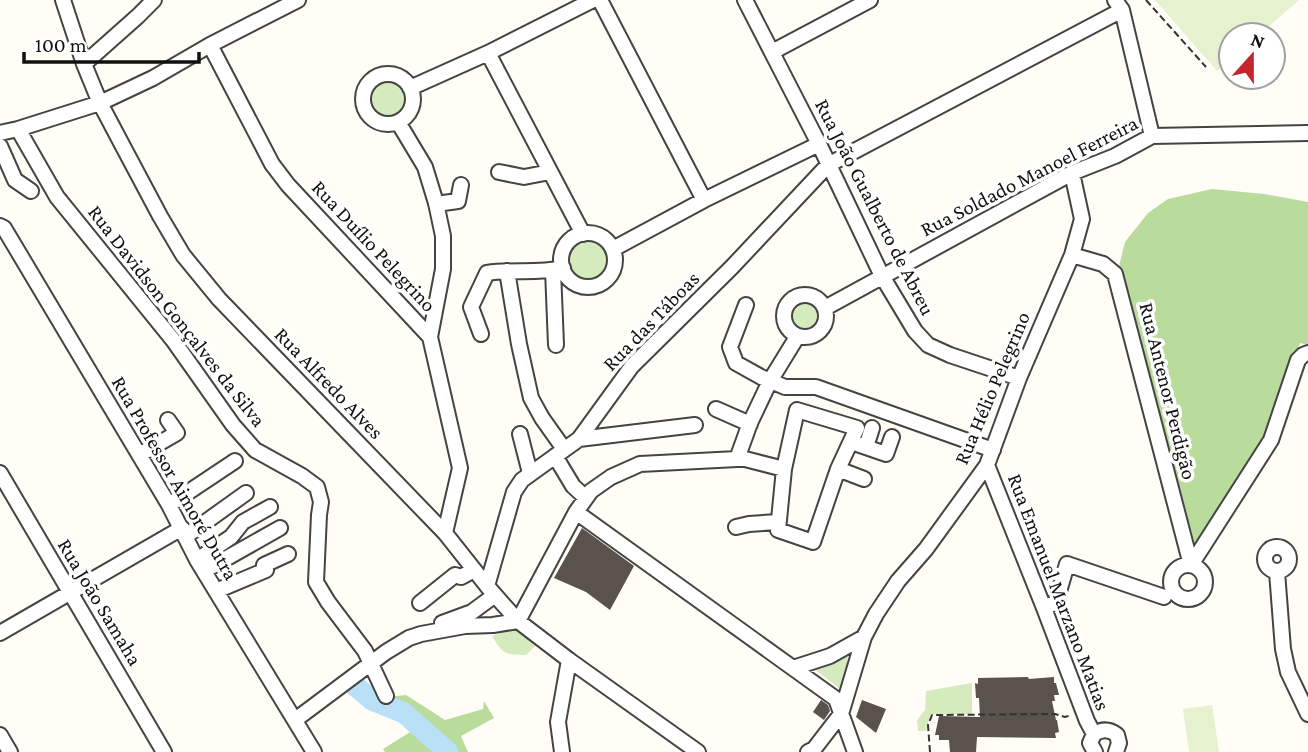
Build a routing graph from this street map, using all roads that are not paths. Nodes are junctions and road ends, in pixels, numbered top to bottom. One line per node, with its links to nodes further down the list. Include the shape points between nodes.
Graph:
1 (153, 0): 12 (street)
2 (298, 0): 9 (street)
3 (593, 0): 11 (street)
4 (600, 0): 28 (street)
5 (745, 0): 10 (street, Rua João Gualberto de Abreu)
6 (870, 0): 10 (street)
7 (67, 2): 12 (street, Rua Alfredo Alves)
8 (1118, 5): 19 (street); 22 (street, Rua das Táboas)
9 (210, 45): 14 (street); 40 (street, Rua Duílio Pelegrino, via 288,186)
10 (772, 52): 20 (street, Rua João Gualberto de Abreu)
11 (488, 53): 13 (street); 24 (street)
12 (84, 64): 14 (street, Rua Alfredo Alves)
13 (410, 88): 15 (street, via 412,104); 15 (street, via 390,74 374,78 364,92 364,108 374,121)
14 (100, 103): 16 (street); 76 (street, Rua Alfredo Alves, via 183,255 219,299)
15 (398, 122): 29 (street, via 425,167)
16 (18, 129): 17 (street); 90 (street, Rua Davidson Gonçalves da Silva, via 57,197 173,340 233,425 255,450 317,487 321,502 316,582)
17 (0, 132)
18 (1308, 134): 19 (street, Rua Soldado Manoel Ferreira)
19 (1152, 136): 25 (street, Rua Soldado Manoel Ferreira)
20 (819, 145): 22 (street, Rua João Gualberto de Abreu); 28 (street)
21 (0, 146): 27 (street, via 15,180)
22 (828, 165): 36 (street, Rua João Gualberto de Abreu); 53 (street, Rua das Táboas, via 632,366)
23 (499, 172): 24 (street, via 524,177)
24 (550, 172): 31 (street)
25 (1072, 173): 33 (street, Rua Hélio Pelegrino, via 1082,219); 36 (street, Rua Soldado Manoel Ferreira)
26 (461, 185): 29 (street, via 458,201)
27 (31, 191)
28 (704, 200): 32 (street)
29 (436, 204): 40 (street, via 443,236 443,269)
30 (0, 226): 58 (street, Rua Professor Aimoré Dutra)
31 (583, 234): 32 (street, via 601,236); 34 (street, via 568,243)
32 (613, 249): 34 (street, via 615,267 598,286 581,286)
33 (1072, 255): 43 (street, Rua Antenor Perdigão, via 1103,264 1115,274 1191,565 1271,440 1298,360); 44 (street, Rua Hélio Pelegrino)
34 (558, 269): 35 (street); 42 (street)
35 (507, 271): 39 (street, via 487,273 471,307); 57 (street, via 531,398)
36 (882, 276): 38 (street, Rua Soldado Manoel Ferreira); 44 (street, Rua João Gualberto de Abreu, via 928,345)
37 (746, 305): 45 (street, via 730,347 736,363)
38 (825, 308): 41 (street, via 826,322 818,334); 41 (street, via 809,295 789,302 784,321)
39 (481, 334)
40 (430, 337): 76 (street, Rua Duílio Pelegrino, via 460,468)
41 (797, 337): 45 (street)
42 (556, 345)
43 (1308, 353)
44 (1018, 378): 56 (street, Rua Hélio Pelegrino)
45 (770, 381): 48 (street); 56 (street, via 785,387 817,387)
46 (716, 409): 48 (street)
47 (168, 419): 58 (street, via 177,433)
48 (750, 424): 59 (street)
49 (695, 425): 53 (street)
50 (872, 428): 55 (street)
51 (520, 434): 65 (street)
52 (892, 437): 55 (street, via 886,454)
53 (579, 439): 57 (street, Rua das Táboas)
54 (851, 442): 55 (street); 62 (street, via 857,428 797,410); 63 (street)
55 (866, 447)
56 (993, 450): 61 (street, Rua Hélio Pelegrino)
57 (560, 453): 65 (street, Rua das Táboas); 68 (street, via 573,486)
58 (139, 455): 69 (street, Rua Professor Aimoré Dutra)
59 (737, 459): 62 (street); 68 (street, via 640,464 611,477)
60 (235, 461): 69 (street)
61 (987, 465): 86 (street, Rua Emanuel Marzano Matias); 89 (street, Rua Hélio Pelegrino, via 898,581)
62 (784, 469): 72 (street)
63 (838, 469): 66 (street); 72 (street, via 813,542 778,530)
64 (0, 473): 83 (street, Rua João Samaha)
65 (530, 473): 82 (street, Rua das Táboas, via 514,492)
66 (864, 480)
67 (246, 494): 75 (street)
68 (586, 498): 71 (street)
69 (169, 505): 75 (street, Rua Professor Aimoré Dutra)
70 (270, 507): 78 (street, via 243,522)
71 (576, 512): 87 (street); 92 (street)
72 (777, 522): 73 (street)
73 (736, 527)
74 (280, 528): 78 (street)
75 (184, 532): 78 (street, Rua Professor Aimoré Dutra); 83 (street)
76 (445, 533): 79 (street, Rua Alfredo Alves)
77 (288, 554): 81 (street, via 264,565 266,570)
78 (201, 565): 81 (street, Rua Professor Aimoré Dutra)
79 (474, 570): 82 (street, Rua Alfredo Alves); 85 (street, via 455,575)
80 (1278, 572): 95 (street, via 1283,649 1288,672)
81 (216, 591): 96 (street, Rua Professor Aimoré Dutra)
82 (491, 591): 87 (street, Rua Alfredo Alves); 90 (street, via 472,612 412,630)
83 (70, 593): 88 (street); 100 (street, Rua João Samaha)
84 (1164, 597): 86 (street, via 1067,564 1056,601)
85 (420, 603)
86 (1044, 608): 97 (street, Rua Emanuel Marzano Matias)
87 (519, 621): 90 (street, via 421,634); 91 (street, Rua Alfredo Alves)
88 (0, 633)
89 (864, 637): 92 (street, via 830,656); 94 (street, Rua Hélio Pelegrino)
90 (369, 659): 93 (street, Rua Davidson Gonçalves da Silva); 96 (street)
91 (569, 660): 102 (street, via 558,722); 103 (street, Rua Alfredo Alves)
92 (793, 668): 94 (street, via 836,699)
93 (386, 696)
94 (841, 714): 104 (street); 105 (street)
95 (1308, 714)
96 (295, 720): 101 (street, Rua Professor Aimoré Dutra)
97 (1094, 734): 106 (street, Rua Emanuel Marzano Matias, via 1090,743); 107 (street, Rua Emanuel Marzano Matias, via 1114,732 1119,740)
98 (0, 735): 99 (street)
99 (10, 752)
100 (164, 752)
101 (314, 752)
102 (562, 752)
103 (698, 752)
104 (808, 752)
105 (855, 752)
106 (1095, 752)
107 (1116, 752)

